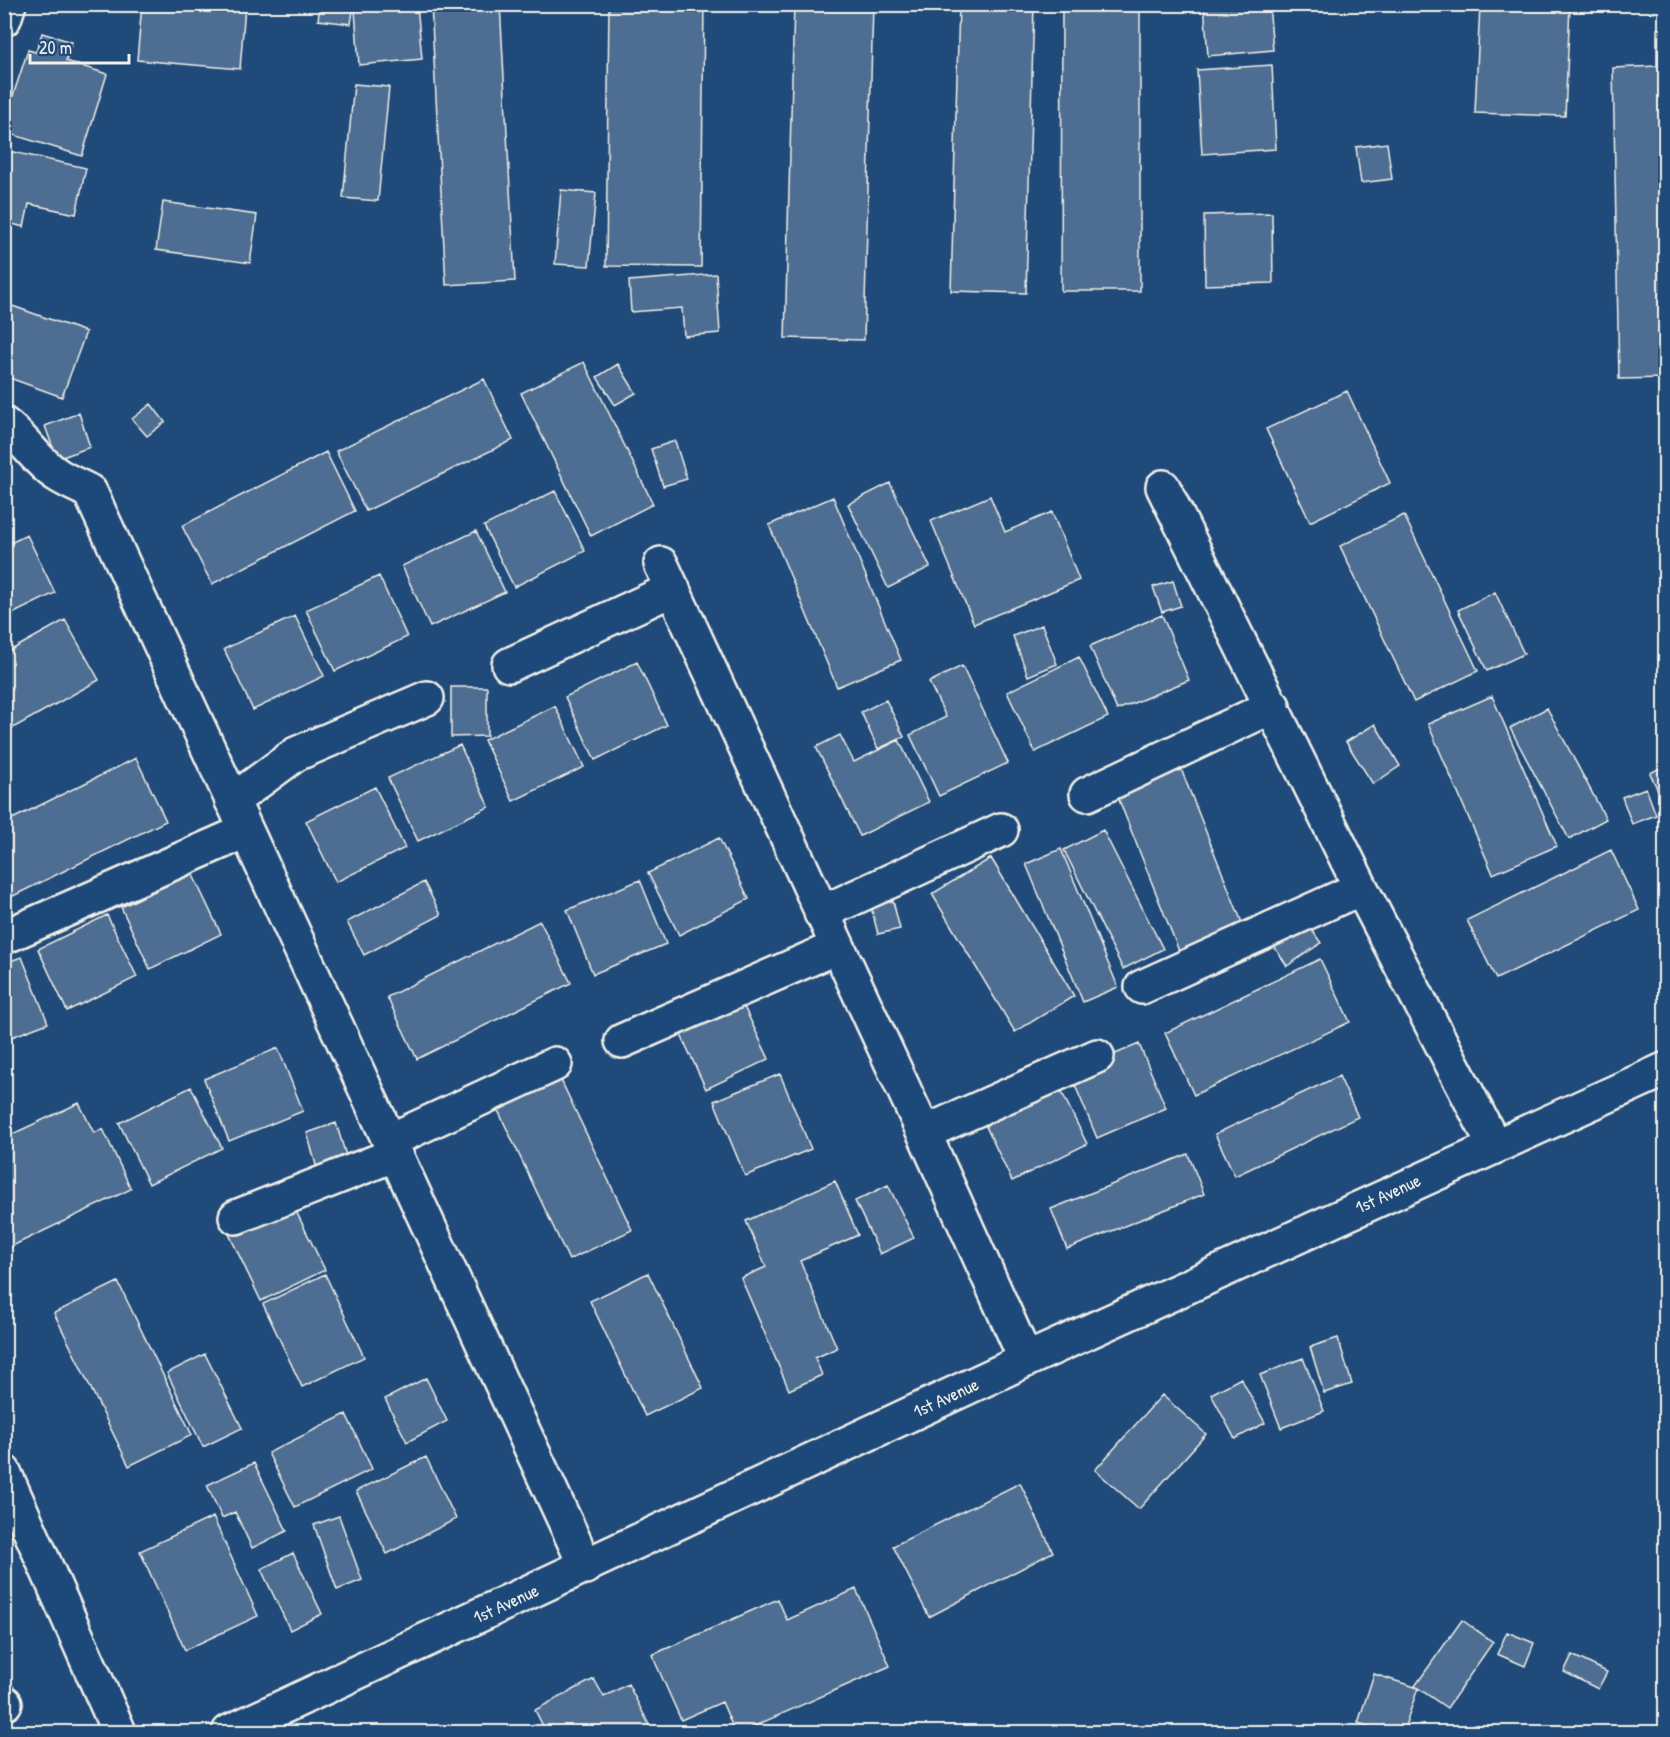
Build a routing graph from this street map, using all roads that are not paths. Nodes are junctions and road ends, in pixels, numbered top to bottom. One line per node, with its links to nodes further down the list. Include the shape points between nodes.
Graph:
1 (9, 4): 2 (street)
2 (4, 20)
3 (4, 424): 9 (street, via 55,474 90,492)
4 (1163, 487): 7 (street)
5 (509, 665): 13 (street, via 667,576)
6 (427, 698): 9 (street, via 296,754)
7 (1273, 706): 8 (street); 12 (street)
8 (1087, 794)
9 (232, 801): 11 (street)
10 (1001, 830): 13 (street)
11 (246, 831): 14 (street); 23 (street)
12 (1361, 888): 16 (street); 22 (street)
13 (821, 913): 15 (street)
14 (4, 937)
15 (837, 947): 17 (street); 21 (street)
16 (1142, 987)
17 (622, 1041)
18 (1097, 1056): 21 (street)
19 (555, 1064): 23 (street)
20 (1665, 1069): 22 (street, 1st Avenue)
21 (924, 1133): 25 (street)
22 (1494, 1145): 25 (street, 1st Avenue)
23 (392, 1148): 24 (street); 27 (street)
24 (236, 1217)
25 (1026, 1360): 27 (street, 1st Avenue)
26 (4, 1472): 28 (street)
27 (586, 1567): 29 (street, 1st Avenue)
28 (119, 1732)
29 (230, 1732)

